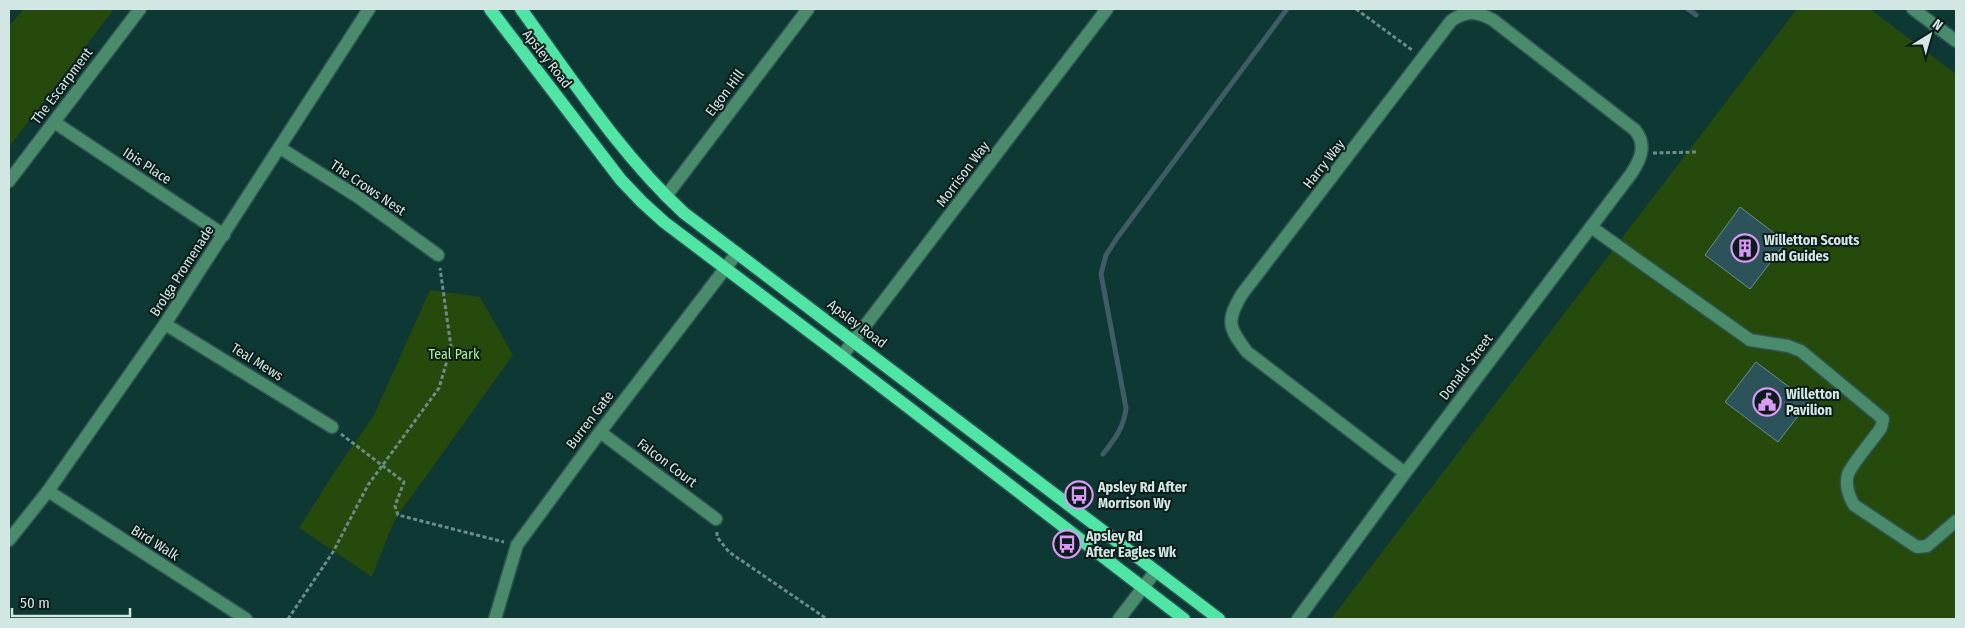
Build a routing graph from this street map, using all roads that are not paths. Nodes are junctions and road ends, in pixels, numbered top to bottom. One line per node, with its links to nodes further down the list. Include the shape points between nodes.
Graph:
1 (140, 9): 9 (street, The Escarpment)
2 (369, 9): 10 (street, Brolga Promenade)
3 (490, 9): 18 (main road, Apsley Road, via 632,191 664,222)
4 (521, 9): 13 (main road, Apsley Road, via 620,144)
5 (808, 9): 13 (street, Elgon Hill)
6 (1107, 9): 20 (street, Morrison Way)
7 (1913, 9): 8 (street)
8 (1956, 41)
9 (54, 122): 12 (street, The Escarpment); 15 (street, Ibis Place)
10 (280, 148): 15 (street, Brolga Promenade); 17 (street, The Crows Nest, via 358,197)
11 (1642, 154): 14 (street, Donald Street, via 1639,163); 24 (street, Harry Way, via 1641,137 1635,130 1493,20 1483,14 1467,12 1452,21 1242,294 1231,313 1233,334 1246,352)
12 (9, 182)
13 (666, 196): 16 (main road, Apsley Road)
14 (1591, 227): 24 (street, Donald Street); 27 (street, via 1750,340 1801,351 1882,419 1881,428 1849,473 1847,485 1854,505 1917,546 1926,546)
15 (224, 235): 19 (street, Brolga Promenade)
16 (737, 253): 18 (street, Burren Gate); 20 (main road, Apsley Road)
17 (438, 255)
18 (725, 268): 21 (main road, Apsley Road); 23 (street, Burren Gate)
19 (165, 324): 22 (street, Teal Mews); 25 (street, Brolga Promenade)
20 (854, 341): 21 (street, Morrison Way); 29 (main road, Apsley Road)
21 (842, 356): 30 (main road, Apsley Road)
22 (332, 427)
23 (600, 432): 26 (street, Falcon Court); 32 (street, Burren Gate, via 517,545)
24 (1405, 473): 36 (street, Donald Street)
25 (48, 491): 28 (street, Brolga Promenade); 31 (street, Bird Walk)
26 (716, 519)
27 (1956, 521)
28 (9, 540)
29 (1155, 572): 30 (street); 35 (main road, Apsley Road)
30 (1143, 588): 33 (street); 34 (main road, Apsley Road)
31 (246, 619)
32 (495, 619)
33 (1119, 619)
34 (1184, 619)
35 (1218, 619)
36 (1298, 619)

